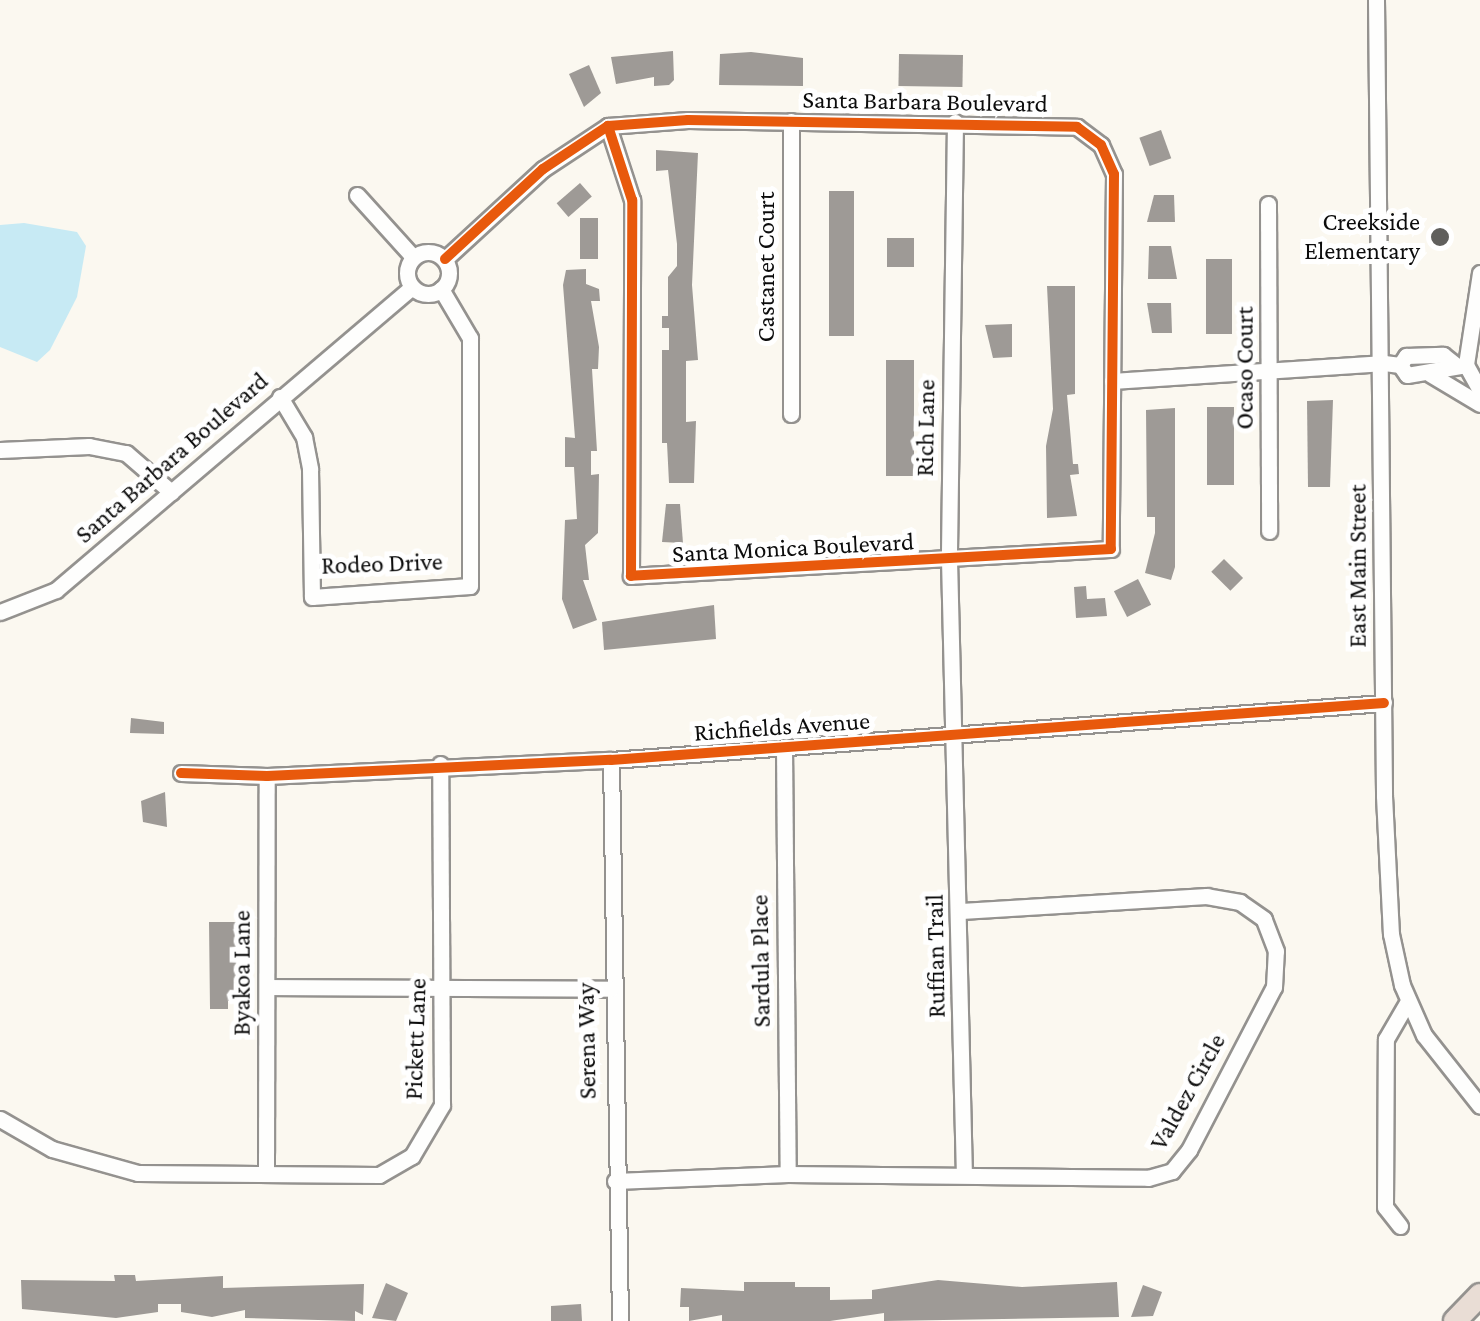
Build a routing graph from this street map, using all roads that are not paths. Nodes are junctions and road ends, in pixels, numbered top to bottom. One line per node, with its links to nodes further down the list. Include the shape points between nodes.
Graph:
1 (1376, 0): 12 (street, East Main Street)
2 (791, 121): 3 (street, Santa Barbara Boulevard); 4 (street, Santa Barbara Boulevard); 20 (street, Castanet Court)
3 (955, 122): 16 (street, Santa Barbara Boulevard, via 1077,126 1101,145 1114,174); 25 (street, Rich Lane)
4 (608, 126): 8 (street, via 543,169); 25 (street, Santa Monica Boulevard, via 632,200 630,576)
5 (358, 195): 7 (street)
6 (1268, 204): 14 (street, Ocaso Court)
7 (413, 257): 8 (street, via 430,251); 10 (street, via 407,268)
8 (445, 259): 11 (street, via 449,278)
9 (1480, 273): 13 (street)
10 (412, 287): 11 (street, via 423,294); 18 (street, Santa Barbara Boulevard)
11 (441, 290): 18 (street, Rodeo Drive, via 470,338 470,586 312,597 310,469 304,437)
12 (1392, 364): 13 (street, via 1406,356 1444,356); 14 (street); 15 (street, via 1407,376); 27 (street, East Main Street)
13 (1462, 366): 15 (street); 17 (street)
14 (1271, 370): 16 (street); 23 (street, Ocaso Court)
15 (1430, 374): 19 (street)
16 (1112, 381): 24 (street, Santa Barbara Boulevard)
17 (1480, 390)
18 (280, 397): 22 (street, Santa Barbara Boulevard)
19 (1480, 404)
20 (791, 414)
21 (0, 450): 22 (street, via 89,446 126,453)
22 (172, 492): 26 (street, Santa Barbara Boulevard, via 56,590)
23 (1269, 532)
24 (1111, 549): 25 (street, Santa Monica Boulevard)
25 (949, 559): 28 (street, Rich Lane)
26 (0, 612)
27 (1384, 704): 28 (street, Richfields Avenue); 38 (street, East Main Street, via 1388,894)
28 (958, 736): 29 (street, Richfields Avenue); 34 (street, Ruffian Trail)
29 (784, 747): 30 (street, Richfields Avenue); 42 (street, Sardula Place)
30 (611, 760): 31 (street, Richfields Avenue); 37 (street, Serena Way)
31 (440, 764): 33 (street, Richfields Avenue); 36 (street, Pickett Lane)
32 (181, 773): 33 (street, Richfields Avenue)
33 (267, 776): 35 (street, Byakoa Lane)
34 (960, 912): 43 (street, Ruffian Trail); 43 (street, Valdez Circle, via 1207,896 1240,902 1264,919 1276,951 1274,986 1190,1150 1172,1172 1148,1178)
35 (266, 987): 36 (street); 41 (street, Byakoa Lane)
36 (444, 988): 37 (street); 41 (street, Pickett Lane, via 442,1105 412,1156 379,1176)
37 (611, 989): 44 (street, Serena Way)
38 (1408, 1001): 39 (street, East Main Street, via 1432,1049); 45 (street, via 1386,1039 1384,1187 1388,1215)
39 (1480, 1106)
40 (0, 1118): 41 (street, Pickett Lane, via 52,1148 138,1173)
41 (266, 1171)
42 (788, 1174): 43 (street, Valdez Circle); 44 (street, Valdez Circle)
43 (964, 1175)
44 (615, 1182): 47 (street, Serena Way)
45 (1400, 1226)
46 (1480, 1294): 48 (highway)
47 (620, 1321)
48 (1455, 1321)

